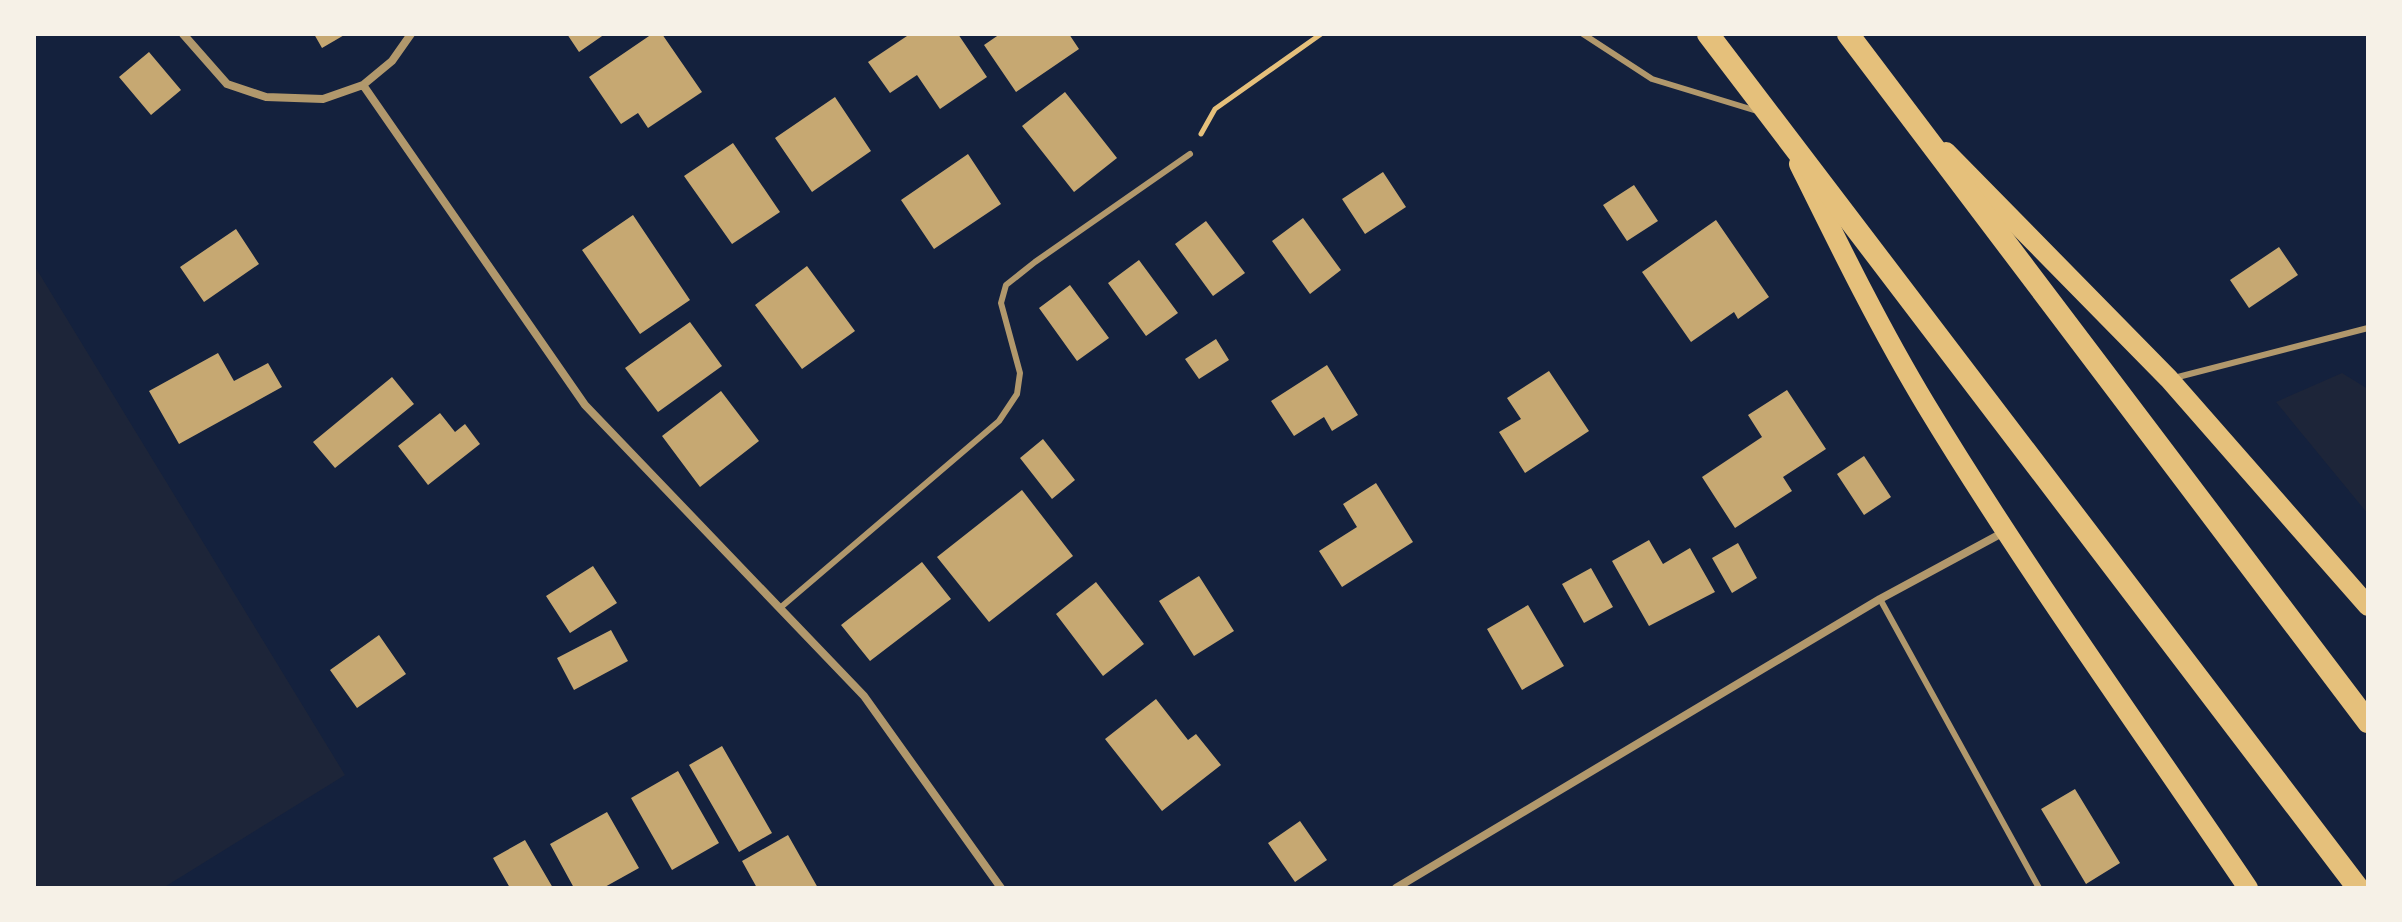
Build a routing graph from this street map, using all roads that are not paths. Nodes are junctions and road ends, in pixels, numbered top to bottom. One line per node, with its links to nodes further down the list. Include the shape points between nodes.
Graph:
1 (183, 34): 6 (street, via 227,84 266,97 323,99)
2 (411, 34): 6 (street, via 392,61)
3 (1583, 34): 8 (lane, via 1652,79)
4 (1708, 34): 8 (highway)
5 (1848, 34): 7 (highway)
6 (363, 85): 15 (street, via 585,405)
7 (1907, 111): 11 (main road); 16 (highway)
8 (1777, 123): 12 (main road, via 1924,402); 21 (highway)
9 (1190, 154): 15 (lane, via 1006,285 1001,303 1020,373 1017,394 999,421)
10 (2368, 328): 11 (lane)
11 (2169, 379): 14 (main road)
12 (2004, 531): 13 (street); 20 (main road)
13 (1880, 599): 18 (street); 19 (lane)
14 (2368, 606)
15 (780, 608): 17 (street, via 864,696)
16 (2368, 722)
17 (1001, 888)
18 (1396, 888)
19 (2039, 888)
20 (2248, 888)
21 (2358, 888)

